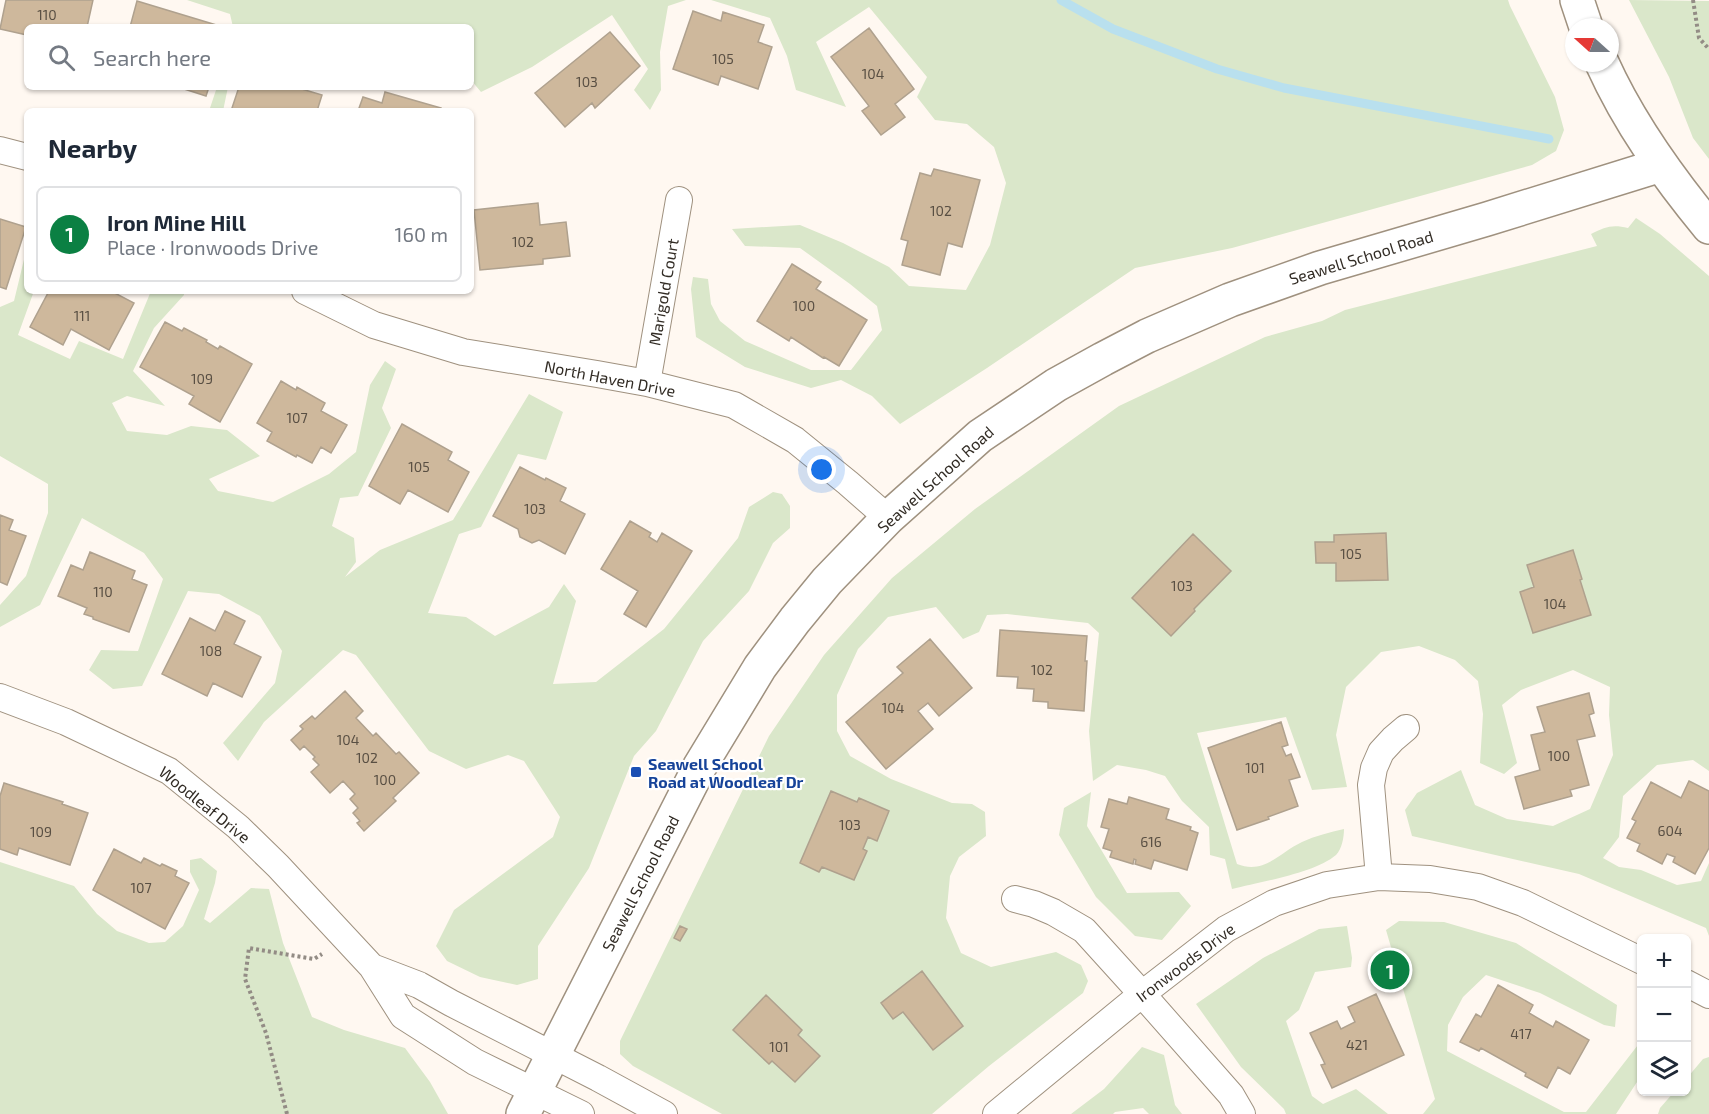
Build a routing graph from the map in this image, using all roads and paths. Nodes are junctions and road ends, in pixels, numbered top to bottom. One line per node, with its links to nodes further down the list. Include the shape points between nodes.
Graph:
1 (1576, 0): 3 (street)
2 (1693, 0): 4 (path, via 1700,38)
3 (1583, 18)
4 (1709, 49)
5 (1606, 72): 8 (street, via 1632,123)
6 (0, 150): 7 (street)
7 (24, 156)
8 (1661, 165): 10 (street); 13 (street, Seawell School Road, via 1320,268 1230,300 1147,336 1056,385 980,436)
9 (679, 200): 12 (street, Marigold Court)
10 (1709, 226)
11 (311, 294): 12 (street, North Haven Drive, via 374,325 463,352)
12 (646, 383): 13 (street, North Haven Drive, via 734,405 795,440)
13 (888, 518): 24 (street, Seawell School Road, via 795,620 729,716)
14 (0, 697): 18 (street, Woodleaf Drive, via 66,722 169,771 238,827)
15 (1406, 728): 16 (street, via 1381,752 1374,768 1371,785)
16 (1379, 877): 19 (street, Ironwoods Drive, via 1430,879 1478,887 1523,903); 22 (street, Ironwoods Drive, via 1327,885 1274,903 1226,929)
17 (1015, 899): 22 (street, via 1053,912 1083,930)
18 (346, 940): 20 (street, Woodleaf Drive); 26 (path, via 314,959 249,948 245,978 266,1033)
19 (1637, 959)
20 (372, 967): 24 (street, Woodleaf Drive, via 419,985); 25 (street, Woodleaf Drive, via 403,1016)
21 (1691, 986): 23 (street)
22 (1142, 994): 29 (street, Ironwoods Drive); 30 (street, via 1231,1095)
23 (1709, 995)
24 (552, 1055): 25 (street, Seawell School Road); 28 (street)
25 (529, 1102): 27 (street)
26 (287, 1114)
27 (582, 1114)
28 (664, 1114)
29 (996, 1114)
30 (1242, 1114)

